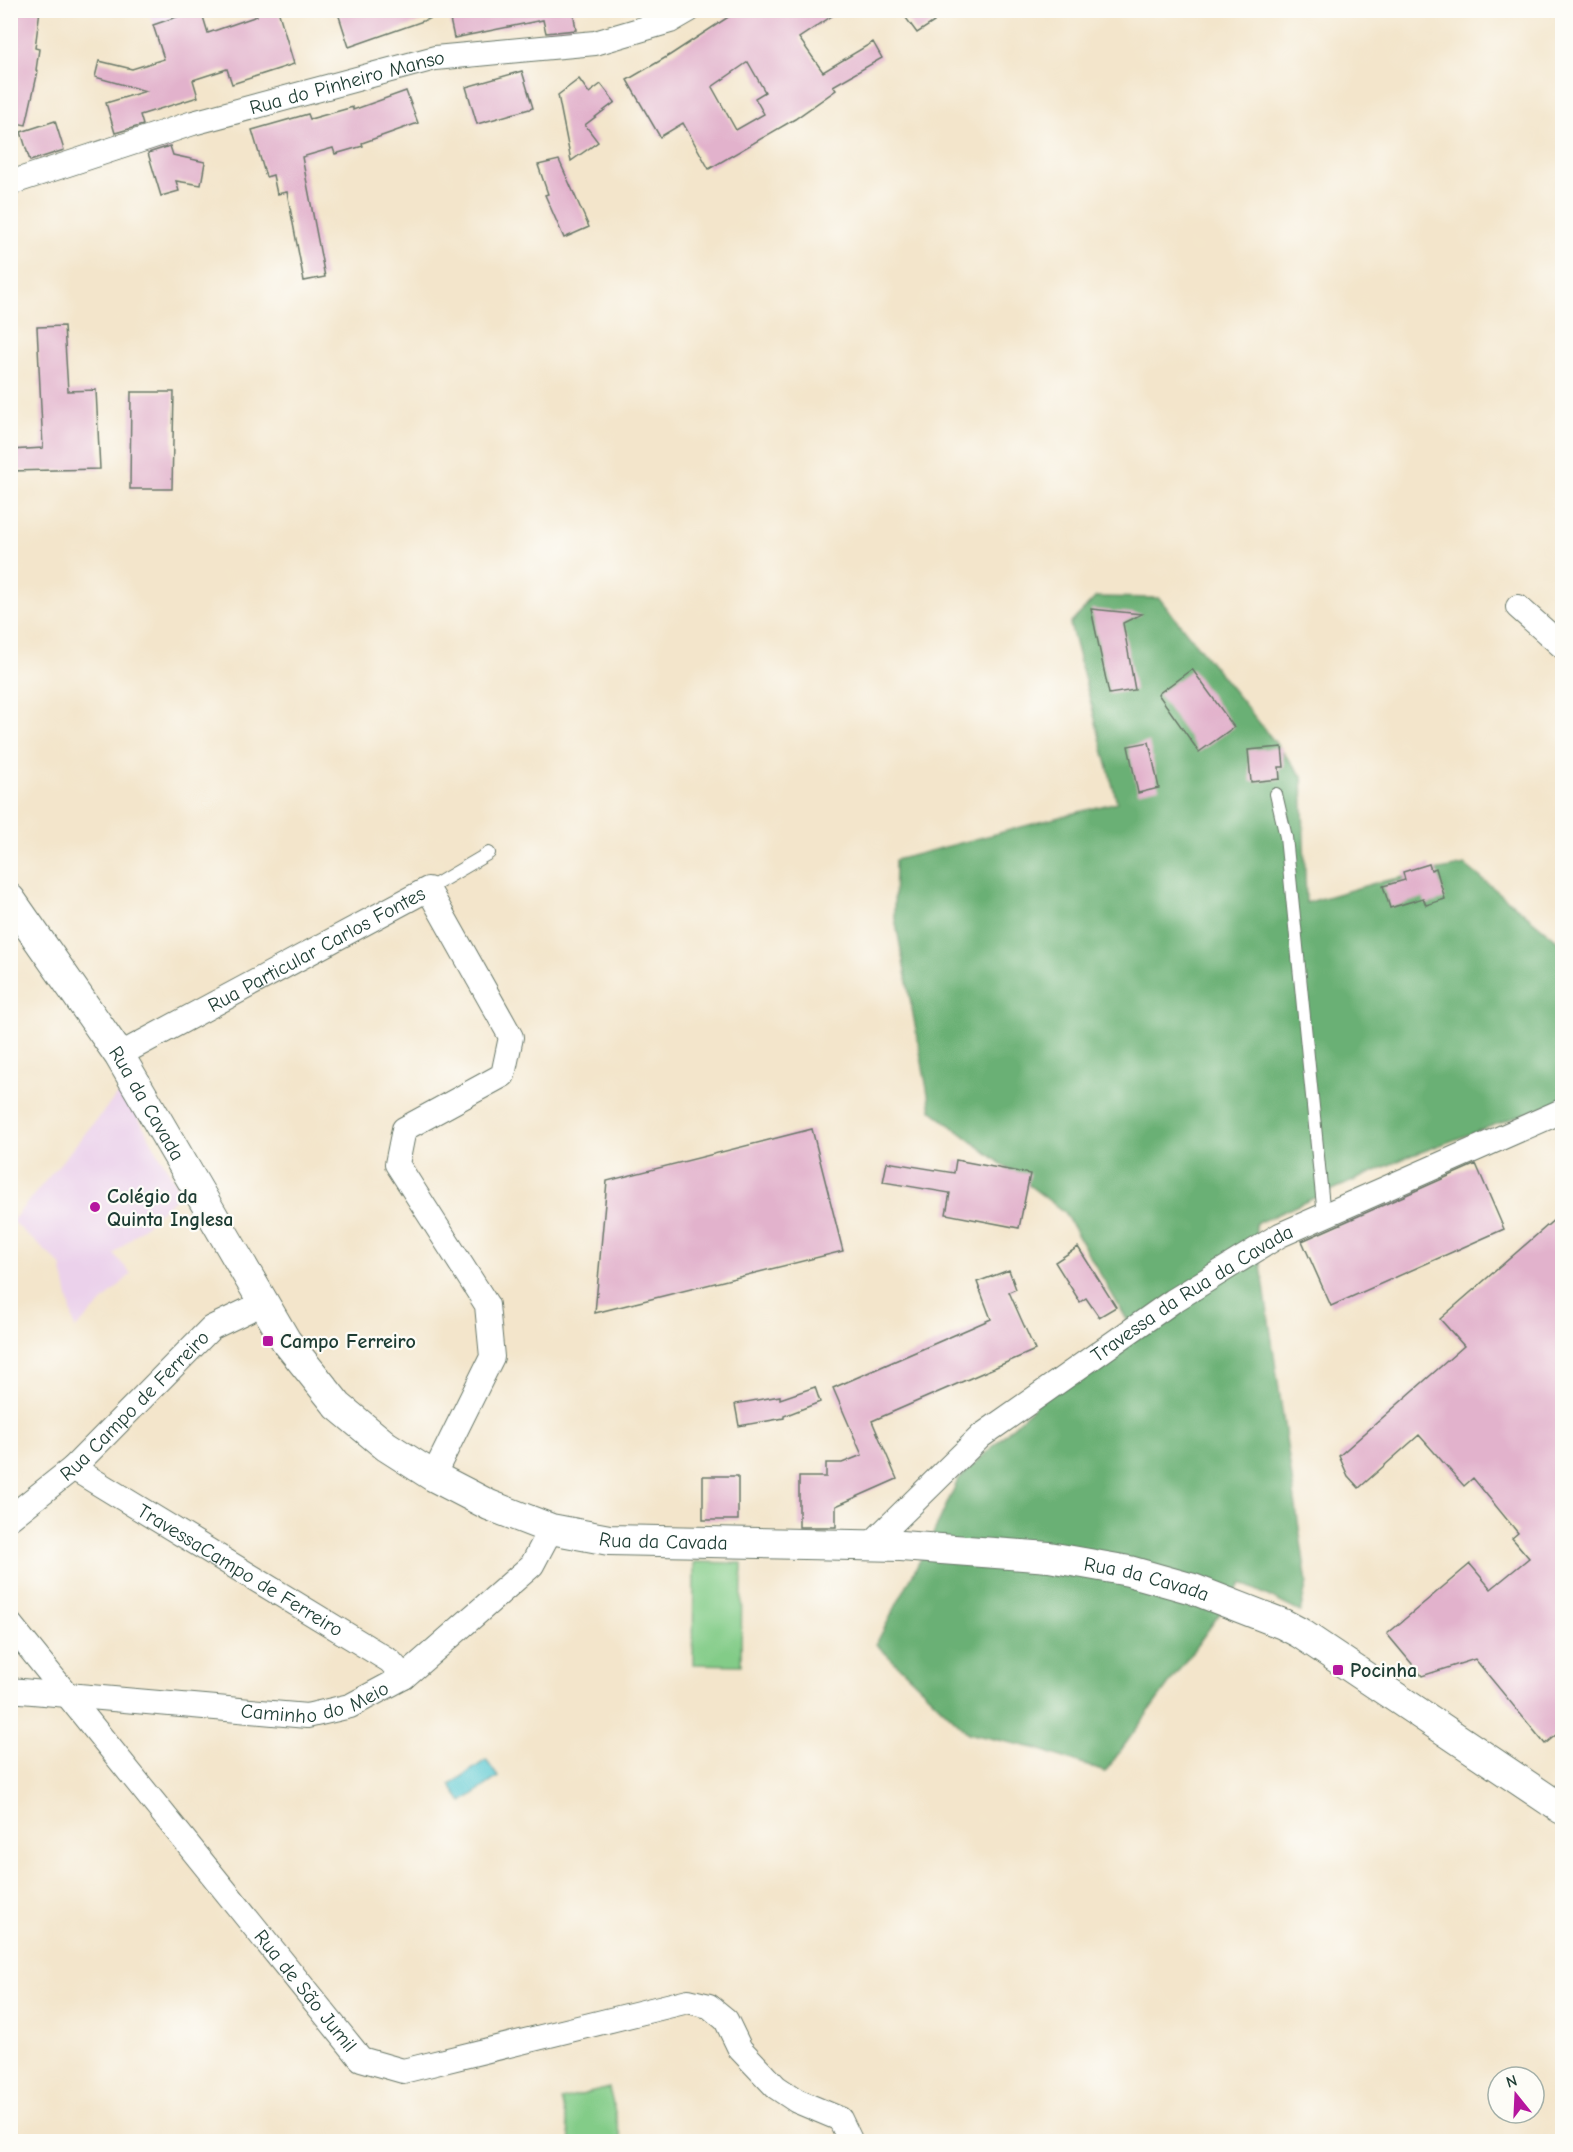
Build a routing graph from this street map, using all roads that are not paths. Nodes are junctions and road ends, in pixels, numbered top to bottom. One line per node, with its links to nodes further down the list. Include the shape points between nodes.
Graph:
1 (689, 10): 2 (street, Rua do Pinheiro Manso, via 670,21 595,43 435,58 193,123)
2 (10, 183)
3 (1518, 607): 4 (street)
4 (1563, 646)
5 (1276, 794): 11 (lane, via 1286,837)
6 (489, 853): 7 (lane)
7 (428, 889): 9 (street, Rua Particular Carlos Fontes); 14 (street, Rua Particular Carlos Fontes, via 511,1037 503,1075 404,1129 397,1164 487,1305 492,1357)
8 (10, 899): 9 (street, Rua da Cavada)
9 (119, 1055): 12 (street, Rua da Cavada)
10 (1563, 1111): 11 (street, Travessa da Rua da Cavada)
11 (1324, 1216): 17 (street, Travessa da Rua da Cavada, via 1280,1235 1173,1301 981,1436)
12 (263, 1303): 13 (street, Rua Campo de Ferreiro, via 211,1328); 14 (street, Rua da Cavada, via 286,1341 338,1406 386,1446)
13 (73, 1468): 15 (street, Rua Campo de Ferreiro); 19 (street, TravessaCampo de Ferreiro, via 390,1661)
14 (433, 1476): 16 (street, Rua da Cavada)
15 (10, 1518)
16 (551, 1529): 17 (street, Rua da Cavada, via 609,1540); 19 (street, Caminho do Meio, via 532,1564)
17 (869, 1546): 22 (street, Rua da Cavada, via 1049,1557 1129,1570 1193,1589 1300,1634)
18 (10, 1624): 21 (street, Rua de São Jumil)
19 (404, 1677): 21 (street, Caminho do Meio, via 350,1706 307,1716)
20 (10, 1690): 21 (street, Caminho do Meio)
21 (70, 1697): 23 (street, Rua de São Jumil, via 361,2059 403,2071 688,2001 709,2006 726,2020 740,2049 776,2087 797,2101 840,2119)
22 (1563, 1809)
23 (851, 2142)

